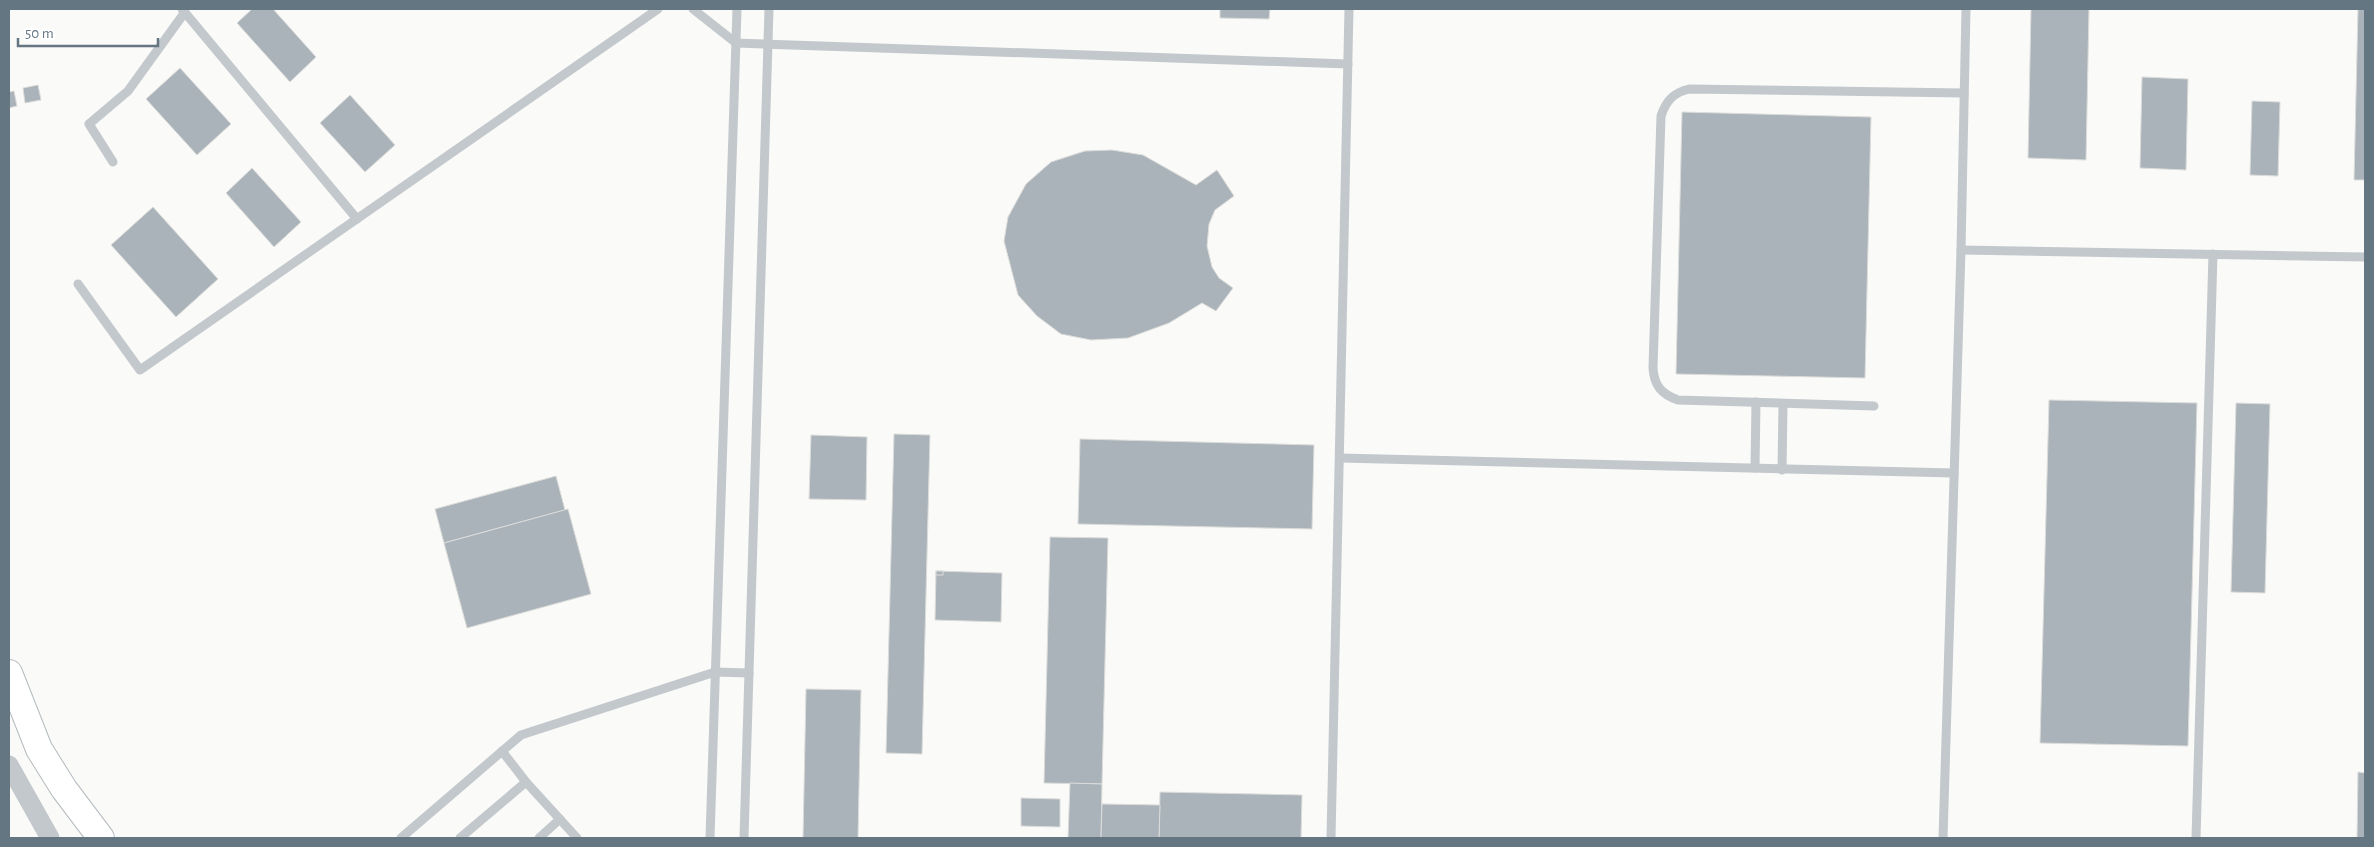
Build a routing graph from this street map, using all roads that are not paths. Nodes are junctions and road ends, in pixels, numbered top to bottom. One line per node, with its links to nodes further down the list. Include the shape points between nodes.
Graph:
1 (658, 9): 13 (lane)
2 (692, 9): 8 (lane)
3 (737, 9): 8 (lane)
4 (769, 9): 9 (lane)
5 (1349, 9): 10 (lane)
6 (1966, 9): 11 (lane)
7 (184, 10): 12 (lane, via 128,91 89,124); 13 (lane)
8 (736, 43): 9 (lane); 25 (lane)
9 (768, 44): 10 (lane); 27 (lane)
10 (1348, 64): 21 (lane)
11 (1964, 93): 14 (lane); 18 (lane, via 1689,89 1679,91 1664,106 1661,116 1654,379 1667,397 1678,400)
12 (113, 162)
13 (357, 219): 17 (lane, via 140,370)
14 (1961, 250): 15 (lane); 24 (lane)
15 (2213, 254): 16 (lane); 42 (lane)
16 (2365, 256)
17 (78, 284)
18 (1756, 402): 19 (lane); 22 (lane)
19 (1783, 404): 20 (lane); 23 (lane)
20 (1874, 406)
21 (1340, 458): 22 (lane); 40 (lane)
22 (1755, 468): 23 (lane)
23 (1782, 470): 24 (lane)
24 (1954, 474): 41 (lane)
25 (715, 672): 27 (lane); 28 (lane, via 521,735); 38 (lane)
26 (9, 673): 33 (street, via 39,749)
27 (749, 673): 39 (lane)
28 (502, 752): 30 (lane); 34 (lane)
29 (9, 765): 32 (street)
30 (526, 782): 31 (lane); 35 (lane)
31 (560, 819): 36 (lane); 37 (lane)
32 (50, 838)
33 (101, 838)
34 (401, 838)
35 (460, 838)
36 (539, 838)
37 (577, 838)
38 (710, 838)
39 (744, 838)
40 (1331, 838)
41 (1943, 838)
42 (2196, 838)

